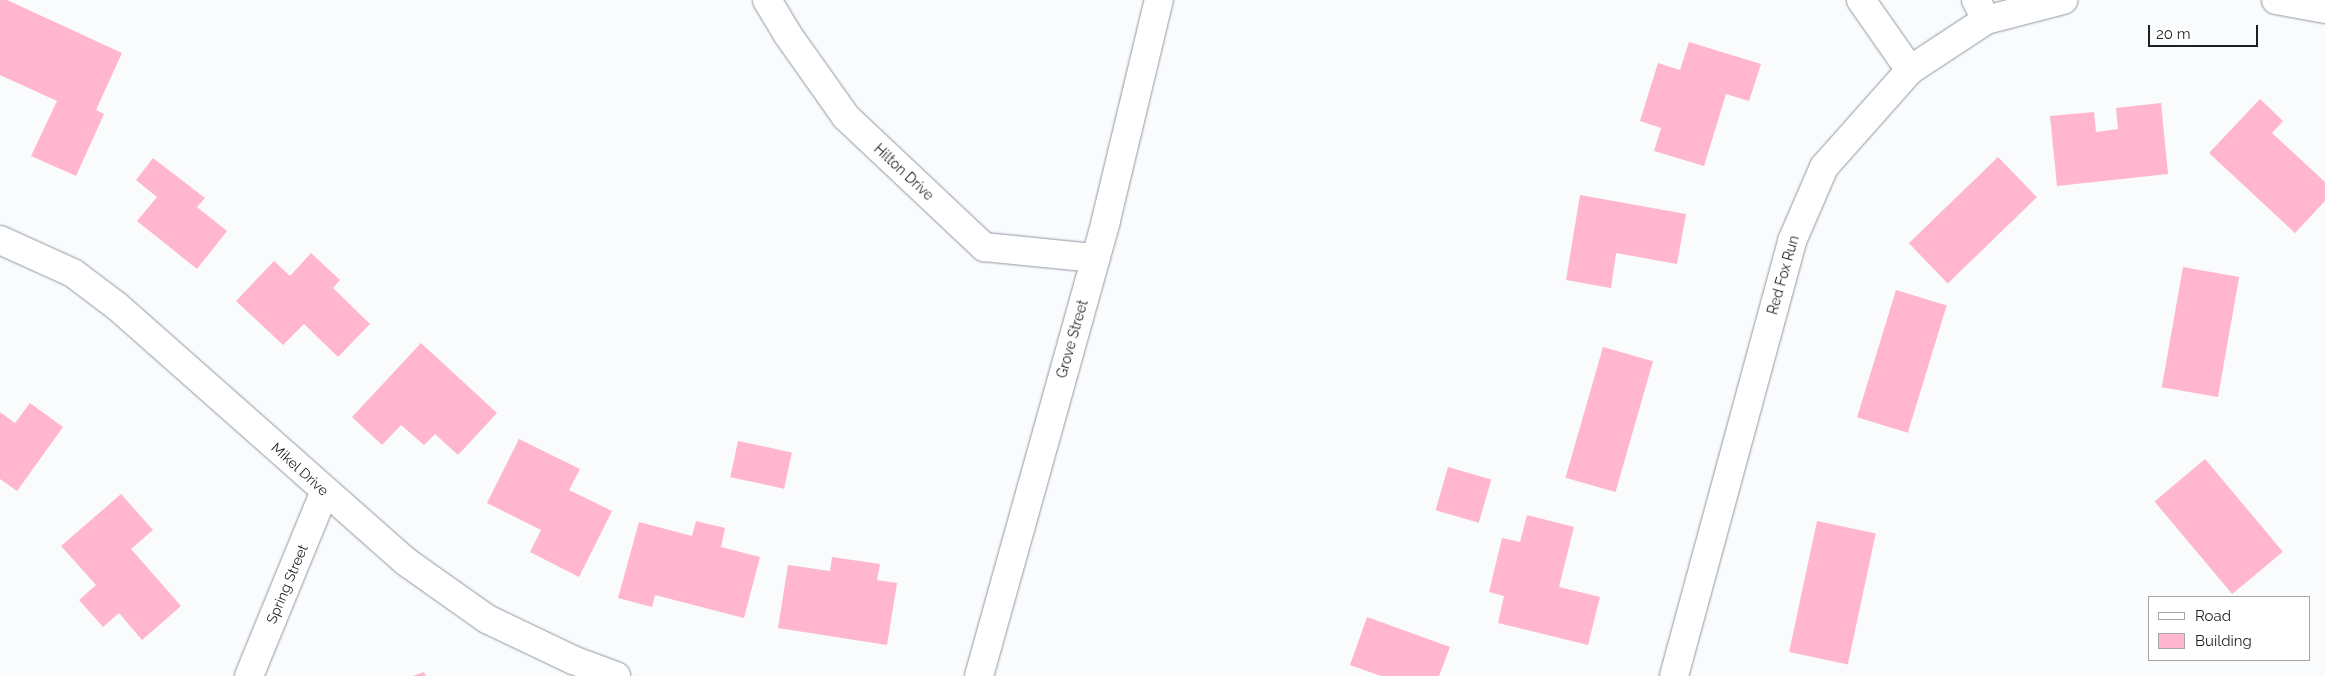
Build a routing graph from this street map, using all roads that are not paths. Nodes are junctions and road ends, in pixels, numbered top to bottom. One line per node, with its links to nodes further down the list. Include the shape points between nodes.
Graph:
1 (767, 0): 10 (street, Hilton Drive, via 846,117 984,247)
2 (1159, 0): 10 (street, Grove Street)
3 (1862, 0): 8 (street)
4 (2063, 0): 7 (street, Red Fox Run)
5 (2276, 0): 6 (street)
6 (2325, 9)
7 (1981, 10): 8 (street, Red Fox Run)
8 (1910, 70): 15 (street, Red Fox Run, via 1824,166 1792,241)
9 (0, 240): 11 (street, Mikel Drive, via 73,273 118,307)
10 (1095, 258): 14 (street, Grove Street)
11 (325, 492): 12 (street, Spring Street); 13 (street, Mikel Drive, via 405,561 487,619 573,660)
12 (248, 676)
13 (616, 676)
14 (979, 676)
15 (1674, 676)

